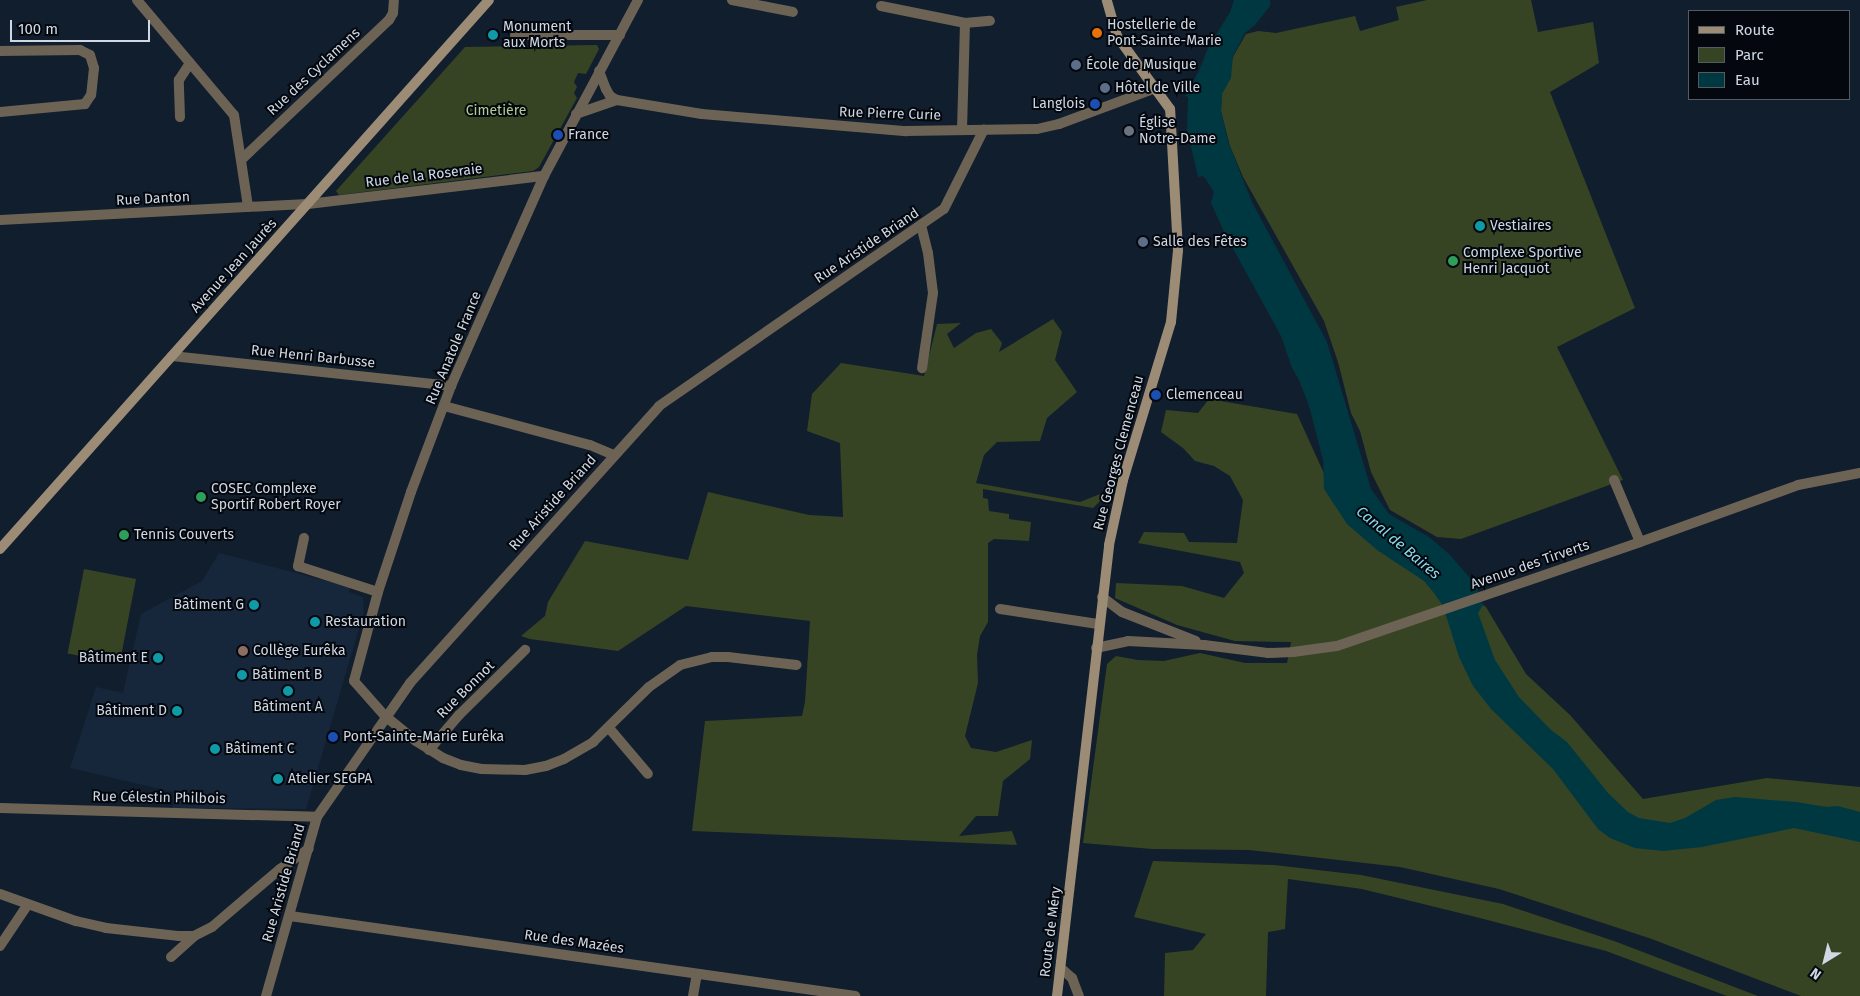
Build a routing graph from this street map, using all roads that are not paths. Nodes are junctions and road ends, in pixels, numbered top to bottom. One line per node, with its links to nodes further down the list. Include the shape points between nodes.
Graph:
1 (137, 0): 14 (street)
2 (394, 0): 23 (street, Rue des Cyclamens, via 394,13 389,20)
3 (489, 0): 25 (main road, Avenue Jean Jaurès)
4 (638, 0): 12 (street, Rue Anatole France)
5 (732, 0): 8 (street)
6 (1107, 0): 16 (main road, via 1117,36)
7 (881, 6): 10 (street)
8 (793, 12)
9 (990, 21): 10 (street)
10 (964, 23): 22 (street)
11 (515, 35): 12 (street)
12 (620, 35): 15 (street, Rue Anatole France)
13 (0, 51): 18 (street, via 80,50 90,55 94,68 91,95 85,104)
14 (190, 63): 20 (street, via 178,80); 23 (street, via 234,115)
15 (599, 71): 17 (street, via 610,96); 19 (street, Rue Anatole France)
16 (1156, 88): 21 (street, Rue Pierre Curie, via 1045,128); 40 (main road, Rue Georges Clemenceau, via 1167,104 1171,118 1178,242 1171,322 1123,480)
17 (617, 100): 19 (street, Rue Pierre Curie); 22 (street, Rue Pierre Curie, via 702,114 776,121 906,132)
18 (0, 112)
19 (576, 114): 24 (street, Rue Anatole France)
20 (180, 116)
21 (984, 129): 22 (street, Rue Pierre Curie); 28 (street, Rue Aristide Briand, via 949,202)
22 (962, 130)
23 (242, 159): 26 (street)
24 (544, 176): 25 (street, Rue de la Roseraie); 31 (street, Rue Anatole France)
25 (308, 204): 26 (street, Rue Danton); 29 (main road, Avenue Jean Jaurès)
26 (248, 207): 27 (street, Rue Danton)
27 (0, 220)
28 (921, 226): 30 (street, via 933,293); 33 (street, Rue Aristide Briand, via 673,396 646,419)
29 (172, 356): 31 (street, Rue Henri Barbusse); 38 (main road, Avenue Jean Jaurès)
30 (922, 368)
31 (451, 386): 32 (street, Rue Anatole France)
32 (444, 406): 33 (street, via 590,444); 39 (street, Rue Anatole France)
33 (614, 455): 47 (street, Rue Aristide Briand, via 410,682)
34 (1860, 473): 37 (street, Avenue des Tirverts, via 1798,485)
35 (1614, 480): 37 (street)
36 (304, 538): 39 (street, via 298,566)
37 (1640, 542): 43 (street, Avenue des Tirverts, via 1337,646 1268,653)
38 (0, 550)
39 (378, 592): 47 (street, Rue Anatole France, via 354,681)
40 (1102, 597): 42 (main road, Rue Georges Clemenceau); 43 (street, Avenue des Tirverts, via 1122,612)
41 (1000, 609): 42 (street)
42 (1098, 624): 44 (main road, Rue Georges Clemenceau)
43 (1204, 644): 44 (street, Avenue des Tirverts, via 1128,641)
44 (1096, 648): 55 (main road, Rue Georges Clemenceau)
45 (525, 650): 49 (street, Rue Bonnot)
46 (797, 665): 48 (street, via 728,657 696,660 664,674)
47 (385, 716): 49 (street); 52 (street, Rue Aristide Briand)
48 (609, 728): 49 (street, via 564,759 526,770 504,771 461,765); 50 (street)
49 (428, 750)
50 (648, 774)
51 (0, 808): 52 (street, Rue Célestin Philbois)
52 (317, 817): 53 (street, Rue Aristide Briand)
53 (309, 849): 54 (street); 56 (street, Rue Aristide Briand)
54 (280, 868): 56 (street); 60 (street, via 212,927)
55 (1072, 870): 63 (main road, Route de Méry)
56 (302, 872): 59 (street, Rue Aristide Briand)
57 (0, 894): 58 (street)
58 (28, 904): 60 (street, via 106,928); 61 (street)
59 (290, 916): 64 (street, Rue des Mazées); 65 (street, Rue Aristide Briand)
60 (194, 936): 62 (street)
61 (0, 946)
62 (171, 957)
63 (1060, 971): 68 (main road, Route de Méry); 69 (street, via 1072,978)
64 (697, 974): 66 (street); 67 (street, Rue des Mazées)
65 (266, 996)
66 (693, 996)
67 (855, 996)
68 (1057, 996)
69 (1078, 996)

